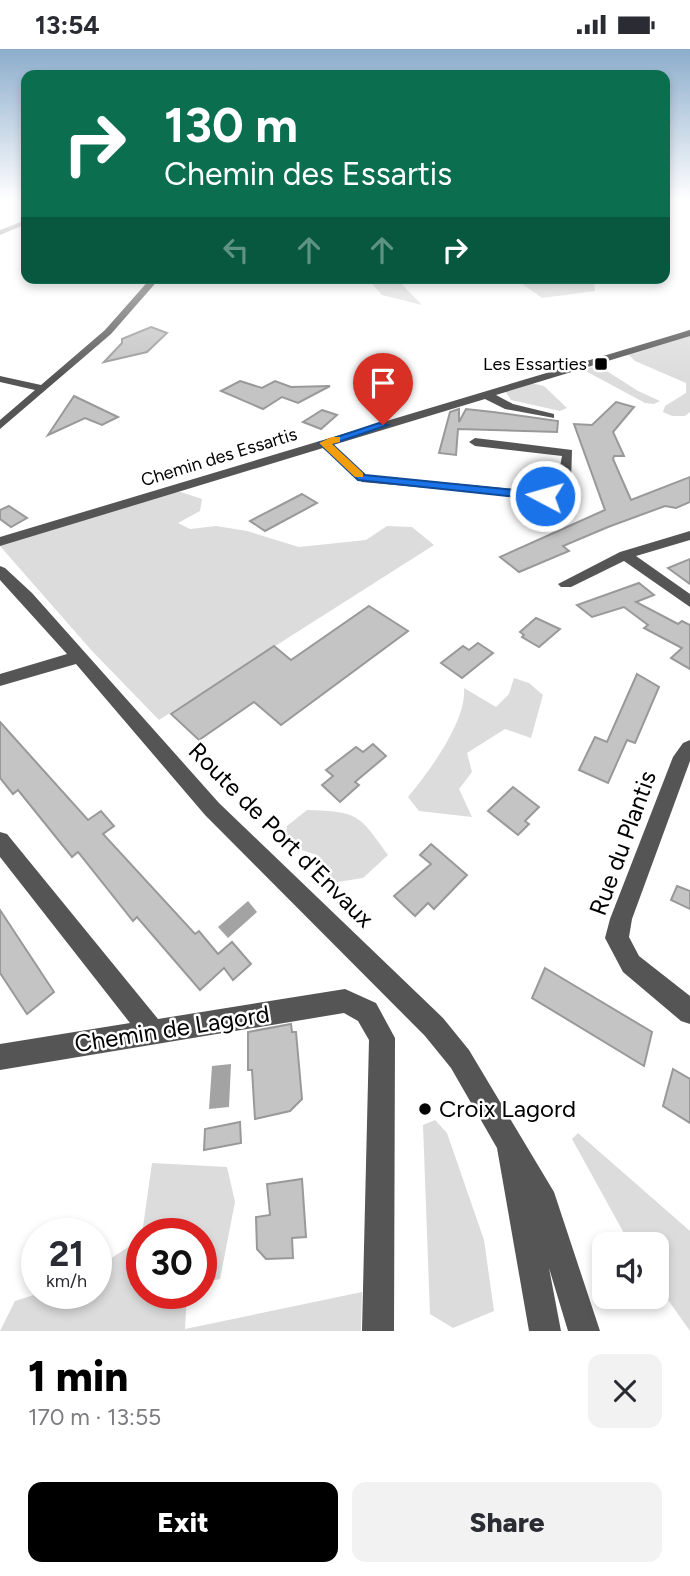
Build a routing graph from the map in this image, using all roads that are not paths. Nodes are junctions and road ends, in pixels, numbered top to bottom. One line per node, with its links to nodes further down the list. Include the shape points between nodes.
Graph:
1 (148, 284): 4 (street, via 108,332)
2 (690, 333): 5 (street, Chemin des Essartis)
3 (0, 379): 4 (street)
4 (44, 389): 7 (street)
5 (485, 394): 6 (street, via 509,407); 9 (street, Chemin des Essartis)
6 (550, 417)
7 (0, 426)
8 (475, 442): 9 (street, via 568,453 565,482 561,490 545,496 362,478)
9 (324, 443): 11 (street, Chemin des Essartis)
10 (690, 535): 12 (street)
11 (0, 542)
12 (625, 555): 14 (street); 15 (street)
13 (0, 571): 16 (street, Route de Port d'Envaux)
14 (566, 584)
15 (690, 602)
16 (79, 657): 17 (street); 23 (street, Route de Port d'Envaux, via 212,809 434,1027 466,1069)
17 (0, 680)
18 (690, 748): 20 (street, Rue du Plantis, via 682,757 617,938 631,964)
19 (0, 841): 21 (street)
20 (690, 1012)
21 (153, 1032): 22 (street, Chemin de Lagord); 24 (street, Chemin de Lagord, via 345,1001 367,1011 382,1038)
22 (0, 1057)
23 (509, 1147): 25 (street); 26 (street, Route de Port d'Envaux, via 544,1202)
24 (378, 1331)
25 (544, 1331)
26 (584, 1331)

